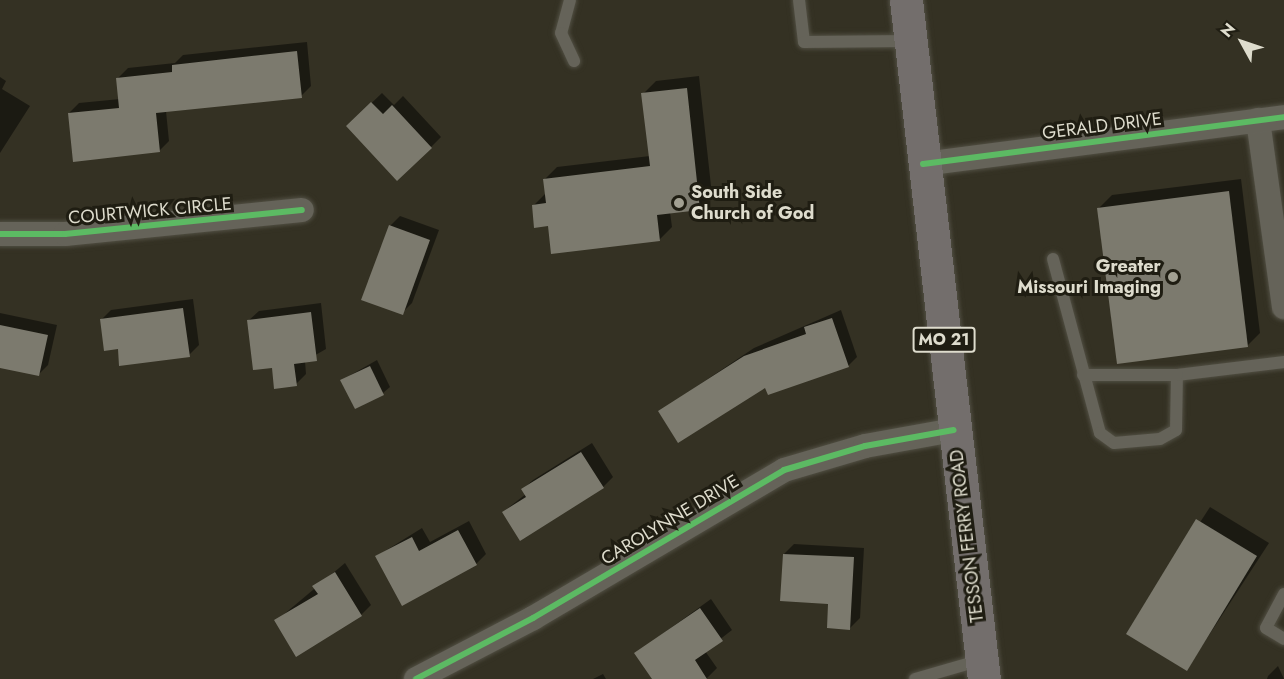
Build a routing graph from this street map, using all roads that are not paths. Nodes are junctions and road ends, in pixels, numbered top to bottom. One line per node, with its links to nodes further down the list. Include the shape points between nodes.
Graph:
1 (570, 0): 5 (lane, via 561,33)
2 (799, 0): 4 (lane, via 804,42)
3 (906, 0): 4 (main road, TESSON FERRY ROAD / MO 21)
4 (910, 41): 8 (main road, TESSON FERRY ROAD / MO 21)
5 (574, 61)
6 (1284, 117): 7 (street, GERALD DRIVE)
7 (1258, 120): 8 (street, GERALD DRIVE); 12 (street)
8 (923, 164): 16 (main road, TESSON FERRY ROAD / MO 21)
9 (303, 210): 10 (street, COURTWICK CIRCLE, via 65,234)
10 (0, 234)
11 (1053, 259): 14 (lane)
12 (1284, 307)
13 (1284, 362): 15 (lane)
14 (1083, 375): 15 (lane); 15 (lane, via 1100,433 1114,443 1160,439 1176,430)
15 (1177, 375)
16 (954, 430): 19 (main road, TESSON FERRY ROAD / MO 21); 20 (street, CAROLYNNE DRIVE, via 865,446 784,470 533,618)
17 (1284, 594): 18 (lane, via 1266,628)
18 (1284, 639)
19 (983, 669): 21 (lane)
20 (416, 679)
21 (915, 679)

